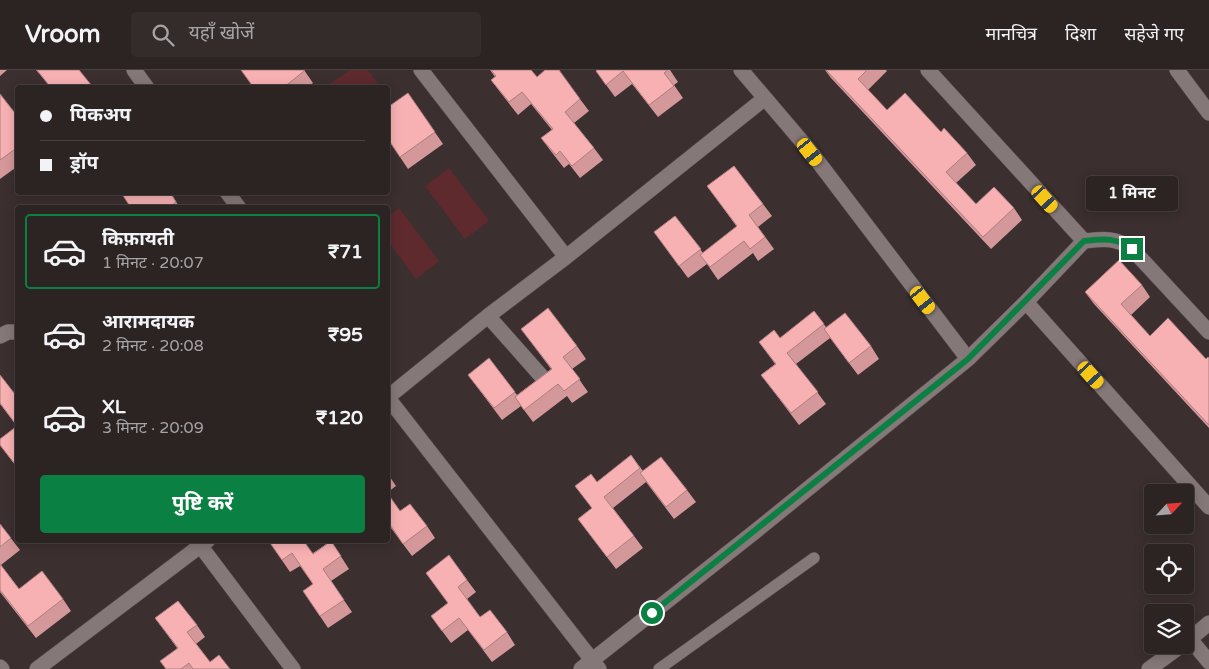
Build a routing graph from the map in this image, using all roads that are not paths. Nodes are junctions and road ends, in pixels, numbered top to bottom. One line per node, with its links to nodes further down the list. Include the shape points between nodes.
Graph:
1 (134, 70): 6 (street)
2 (421, 70): 10 (street)
3 (741, 70): 7 (street)
4 (928, 70): 9 (street)
5 (1178, 70): 8 (street)
6 (145, 85)
7 (765, 98): 10 (street); 16 (street)
8 (1209, 113)
9 (1084, 241): 11 (street); 14 (street, via 1114,239 1124,243)
10 (566, 257): 12 (street)
11 (1026, 302): 16 (street); 20 (street)
12 (488, 316): 17 (street); 18 (street)
13 (15, 332): 15 (street)
14 (1209, 332)
15 (0, 336)
16 (968, 359): 29 (street)
17 (543, 378)
18 (390, 396)
19 (390, 401): 29 (street)
20 (1209, 507)
21 (200, 543): 30 (street)
22 (202, 543): 31 (street)
23 (814, 558): 32 (lane)
24 (1209, 623): 25 (street)
25 (1194, 635)
26 (1194, 649): 28 (street)
27 (1170, 654): 33 (street)
28 (1209, 662)
29 (591, 666)
30 (37, 669)
31 (293, 669)
32 (659, 669)
33 (1149, 669)

